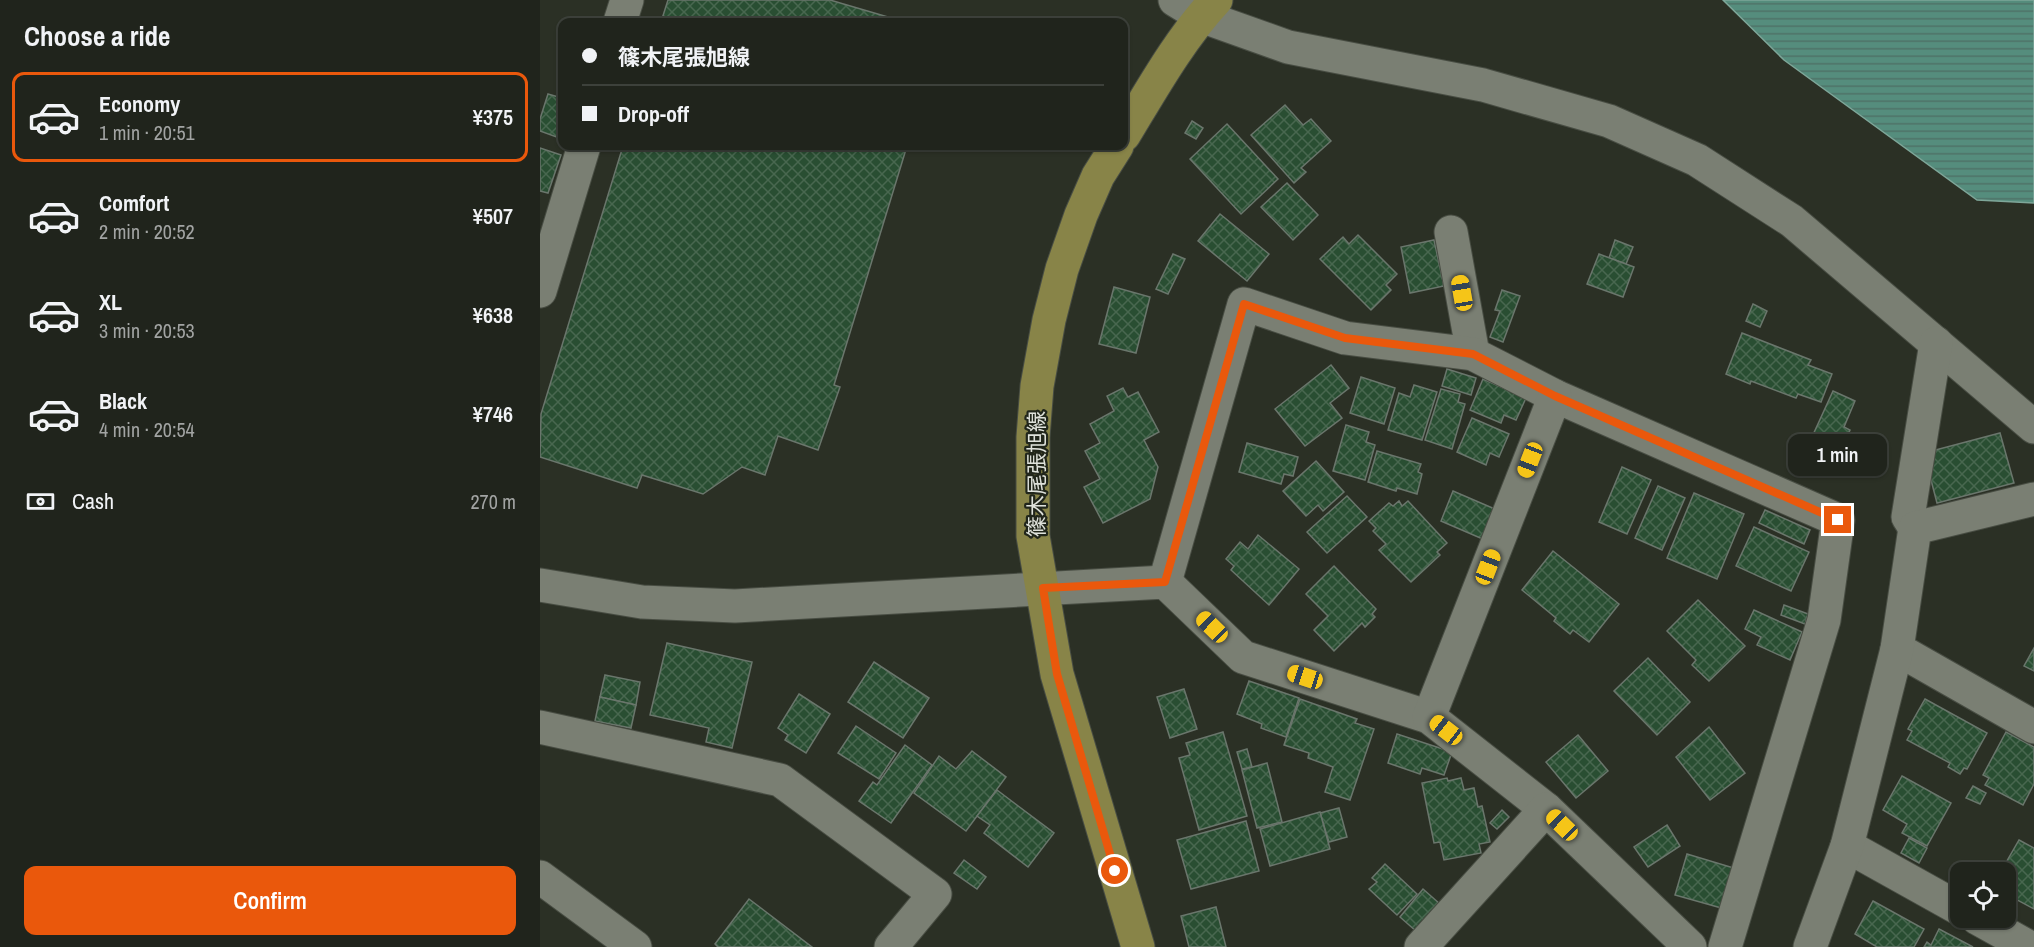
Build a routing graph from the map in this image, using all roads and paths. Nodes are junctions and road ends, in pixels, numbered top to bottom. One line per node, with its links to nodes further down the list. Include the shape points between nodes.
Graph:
1 (627, 0): 3 (street)
2 (1197, 5): 4 (main road); 9 (street, via 1288,47 1483,85 1609,121 1697,160 1792,221)
3 (621, 18)
4 (1128, 128)
5 (583, 150): 8 (street)
6 (1114, 150): 17 (main road, 篠木尾張旭線, via 1098,176 1062,269 1037,386 1033,536)
7 (1452, 232): 10 (street)
8 (540, 291)
9 (1936, 343): 12 (street); 14 (street, via 1908,517)
10 (1473, 354): 11 (street); 15 (street, via 1345,338 1244,304)
11 (1555, 396): 19 (street); 32 (street, via 1838,520 1824,620)
12 (2034, 427)
13 (2034, 499): 14 (street)
14 (1915, 528): 18 (street)
15 (1165, 582): 17 (street); 19 (street, via 1243,657)
16 (540, 585): 17 (street, via 642,602 735,606)
17 (1043, 588): 29 (main road, 篠木尾張旭線, via 1057,674)
18 (1898, 649): 21 (street); 23 (street)
19 (1429, 717): 22 (street)
20 (540, 727): 28 (street, via 780,780 935,894)
21 (2034, 727)
22 (1546, 809): 30 (street); 31 (street)
23 (1847, 846): 25 (street); 33 (street)
24 (540, 877): 27 (street)
25 (1950, 903)
26 (1995, 928): 34 (street)
27 (635, 947)
28 (891, 947)
29 (1138, 947)
30 (1421, 947)
31 (1690, 947)
32 (1725, 947)
33 (1810, 947)
34 (2029, 947)

